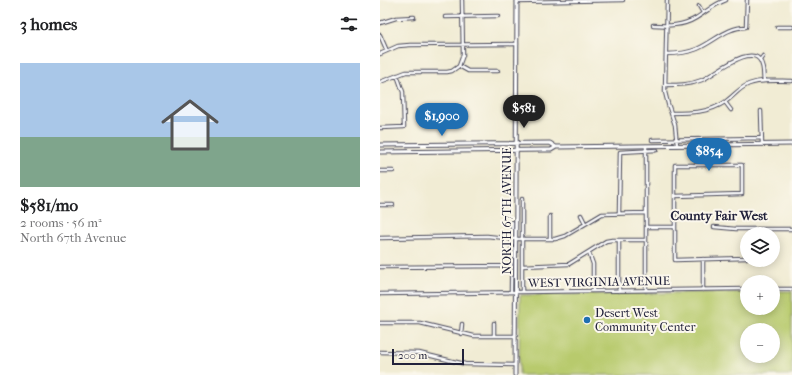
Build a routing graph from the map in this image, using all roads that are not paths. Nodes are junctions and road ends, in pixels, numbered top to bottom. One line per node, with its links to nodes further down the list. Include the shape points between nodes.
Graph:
1 (462, 0): 15 (street)
2 (577, 0): 3 (street); 9 (street)
3 (608, 0): 4 (street)
4 (623, 0)
5 (667, 0): 18 (street)
6 (726, 0): 11 (street)
7 (747, 0): 26 (street, via 746,27 736,27 695,50 681,54)
8 (517, 1): 9 (street); 23 (main road, NORTH 67TH AVENUE)
9 (523, 1)
10 (699, 6): 11 (street)
11 (704, 13): 18 (street, via 685,23)
12 (498, 16): 15 (street)
13 (414, 17): 16 (street, via 396,18)
14 (444, 17): 15 (street)
15 (462, 17): 22 (street)
16 (380, 23)
17 (653, 25): 18 (street)
18 (666, 26): 26 (street)
19 (777, 27): 20 (street)
20 (792, 27)
21 (380, 35): 24 (street)
22 (462, 44): 23 (street); 24 (street, via 398,46); 29 (street)
23 (517, 44): 44 (main road, NORTH 67TH AVENUE)
24 (386, 51): 25 (street)
25 (380, 54)
26 (666, 54): 35 (street)
27 (763, 56): 28 (street)
28 (760, 60): 32 (street); 35 (street, via 754,56 745,56 702,80 688,84)
29 (459, 66): 30 (street, via 468,71); 31 (street, via 447,72 406,72)
30 (498, 71)
31 (397, 75): 34 (street); 40 (street, via 403,92 404,126)
32 (764, 81): 33 (street); 36 (street, via 742,88)
33 (792, 81)
34 (380, 82)
35 (665, 85): 39 (street)
36 (725, 102): 37 (street); 39 (street, via 700,112)
37 (731, 110)
38 (761, 111): 41 (street)
39 (671, 113): 43 (street)
40 (380, 128)
41 (762, 138): 43 (street); 45 (street)
42 (652, 140): 43 (street)
43 (677, 140): 48 (street)
44 (517, 144): 47 (main road); 51 (main road, via 550,143); 52 (main road, NORTH 67TH AVENUE)
45 (762, 144): 46 (main road); 49 (main road)
46 (792, 144)
47 (380, 145)
48 (677, 145): 49 (main road); 50 (main road)
49 (708, 145): 56 (street)
50 (646, 146): 51 (main road); 53 (street)
51 (556, 147): 52 (main road, via 551,150)
52 (517, 150): 55 (main road); 77 (main road, NORTH 67TH AVENUE)
53 (646, 150): 54 (street); 63 (street, via 620,152); 64 (street)
54 (657, 150)
55 (380, 152)
56 (708, 165): 59 (street, via 675,165); 59 (street, via 742,165 742,194)
57 (380, 171): 58 (street)
58 (393, 171)
59 (675, 196): 71 (street)
60 (522, 199): 78 (street, NORTH 67TH AVENUE)
61 (380, 205): 62 (street)
62 (393, 205)
63 (619, 213): 64 (street); 68 (street, via 602,214)
64 (646, 213): 70 (street)
65 (581, 215): 68 (street)
66 (550, 216): 79 (street)
67 (512, 222): 76 (street, NORTH 67TH AVENUE)
68 (585, 223): 79 (street, via 565,236)
69 (714, 226): 72 (street)
70 (646, 227): 71 (street); 81 (street)
71 (675, 227): 84 (street, via 675,260)
72 (740, 228)
73 (780, 229): 74 (street)
74 (792, 229)
75 (380, 238): 76 (street, via 487,236)
76 (512, 239): 77 (street); 85 (street, NORTH 67TH AVENUE)
77 (516, 239): 78 (street); 96 (main road, NORTH 67TH AVENUE)
78 (522, 239): 79 (street); 86 (street, NORTH 67TH AVENUE)
79 (550, 239)
80 (619, 240): 81 (street); 82 (street, via 606,241); 93 (street)
81 (646, 240): 94 (street)
82 (589, 252): 86 (street, via 566,265); 92 (street, via 592,261)
83 (740, 258): 84 (street)
84 (703, 259): 91 (street)
85 (511, 266): 87 (street); 95 (street, NORTH 67TH AVENUE)
86 (522, 266): 97 (street, NORTH 67TH AVENUE)
87 (380, 267)
88 (740, 289): 91 (street, WEST VIRGINIA AVENUE)
89 (780, 289): 90 (street)
90 (792, 289)
91 (703, 290): 94 (street, WEST VIRGINIA AVENUE)
92 (593, 291): 93 (street, WEST VIRGINIA AVENUE); 97 (street, WEST VIRGINIA AVENUE)
93 (619, 291): 94 (street, WEST VIRGINIA AVENUE)
94 (646, 291)
95 (511, 292): 96 (street, WEST VIRGINIA AVENUE); 98 (street, WEST VIRGINIA AVENUE)
96 (516, 292): 97 (street, WEST VIRGINIA AVENUE); 104 (main road, NORTH 67TH AVENUE)
97 (522, 292)
98 (380, 294)
99 (380, 323): 102 (street, via 420,323)
100 (494, 323): 103 (street)
101 (462, 324): 102 (street)
102 (461, 334): 103 (street)
103 (494, 336): 104 (street)
104 (515, 336): 106 (main road, NORTH 67TH AVENUE)
105 (380, 352): 106 (street, via 419,352 465,364)
106 (515, 365): 107 (main road, NORTH 67TH AVENUE)
107 (515, 375)

